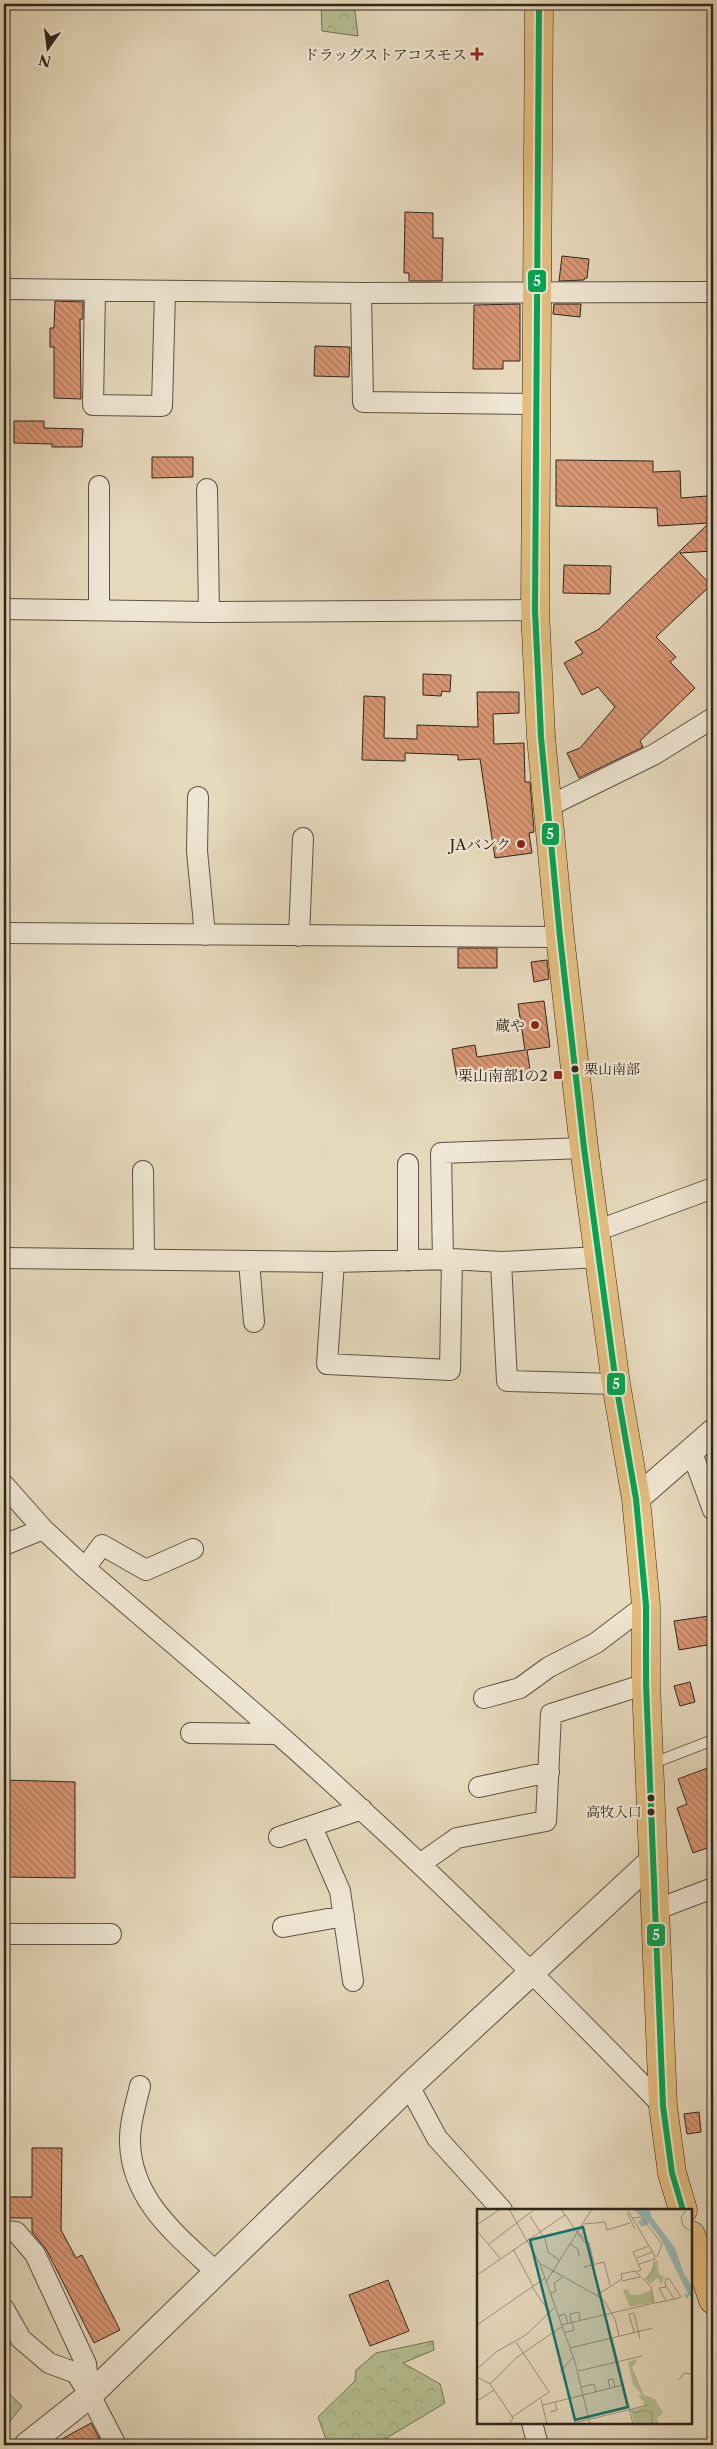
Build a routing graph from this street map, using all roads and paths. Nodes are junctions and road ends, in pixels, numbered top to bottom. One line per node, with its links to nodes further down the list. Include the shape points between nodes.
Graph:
1 (539, 4): 5 (main road)
2 (4, 289): 3 (street)
3 (95, 290): 4 (street); 4 (street, via 93,405 162,406)
4 (165, 291): 7 (street)
5 (538, 291): 6 (street); 7 (street); 8 (main road)
6 (713, 292)
7 (361, 293): 8 (street, via 363,402)
8 (535, 404): 13 (main road)
9 (99, 486): 12 (street)
10 (207, 489): 14 (street)
11 (4, 609): 12 (street)
12 (99, 610): 14 (street)
13 (535, 610): 14 (street); 17 (main road)
14 (209, 612)
15 (713, 718): 17 (street, via 655,754)
16 (198, 797): 20 (street, via 197,850)
17 (547, 807): 22 (main road)
18 (303, 838): 21 (street)
19 (4, 933): 20 (street)
20 (205, 935): 21 (street)
21 (300, 936): 22 (street)
22 (560, 937): 23 (main road)
23 (584, 1148): 27 (main road); 30 (street, via 440,1152)
24 (408, 1164): 32 (street)
25 (143, 1171): 29 (street)
26 (713, 1188): 27 (street)
27 (598, 1244): 34 (street); 36 (main road)
28 (4, 1258): 29 (street)
29 (144, 1259): 31 (street)
30 (447, 1260): 32 (street); 33 (street, via 450,1370 327,1364); 34 (street)
31 (249, 1261): 33 (street); 35 (street)
32 (408, 1261): 33 (street)
33 (334, 1262)
34 (501, 1262): 36 (street, via 506,1381)
35 (254, 1322)
36 (616, 1384): 40 (main road)
37 (713, 1432): 38 (street)
38 (690, 1450): 40 (street); 41 (street)
39 (4, 1485): 42 (street)
40 (636, 1499): 46 (main road)
41 (713, 1510)
42 (43, 1529): 43 (street); 45 (street)
43 (4, 1545)
44 (193, 1549): 45 (street, via 146,1570 102,1545)
45 (85, 1568): 50 (street)
46 (646, 1605): 47 (main road); 48 (street, via 596,1643 549,1667 520,1688)
47 (646, 1684): 52 (main road); 53 (street, via 551,1714)
48 (484, 1698)
49 (190, 1733): 50 (street)
50 (276, 1734): 55 (street)
51 (713, 1740): 52 (lane)
52 (649, 1766): 58 (main road)
53 (548, 1772): 54 (street); 59 (street, via 546,1822 457,1838)
54 (479, 1787)
55 (362, 1809): 56 (street); 59 (street)
56 (312, 1827): 57 (street); 62 (street, via 340,1890)
57 (279, 1837)
58 (652, 1861): 61 (main road); 66 (street)
59 (420, 1864): 66 (street)
60 (713, 1888): 61 (street)
61 (655, 1910): 70 (main road)
62 (344, 1916): 63 (street); 67 (street)
63 (283, 1927)
64 (4, 1934): 65 (street)
65 (111, 1934)
66 (532, 1970): 69 (street); 70 (street)
67 (353, 1981)
68 (140, 2086): 75 (street, via 130,2142 135,2177 160,2218)
69 (409, 2086): 71 (street, via 437,2138); 75 (street)
70 (663, 2106): 72 (main road, via 672,2173)
71 (501, 2209)
72 (683, 2209)
73 (4, 2231): 78 (street, via 16,2232 35,2254 86,2364)
74 (692, 2238): 76 (main road)
75 (216, 2272): 78 (street)
76 (713, 2300)
77 (4, 2309): 78 (street, via 21,2339 49,2363 76,2373)
78 (90, 2394): 80 (street); 81 (street)
79 (532, 2424): 82 (street)
80 (27, 2445)
81 (116, 2445)
82 (538, 2445)

